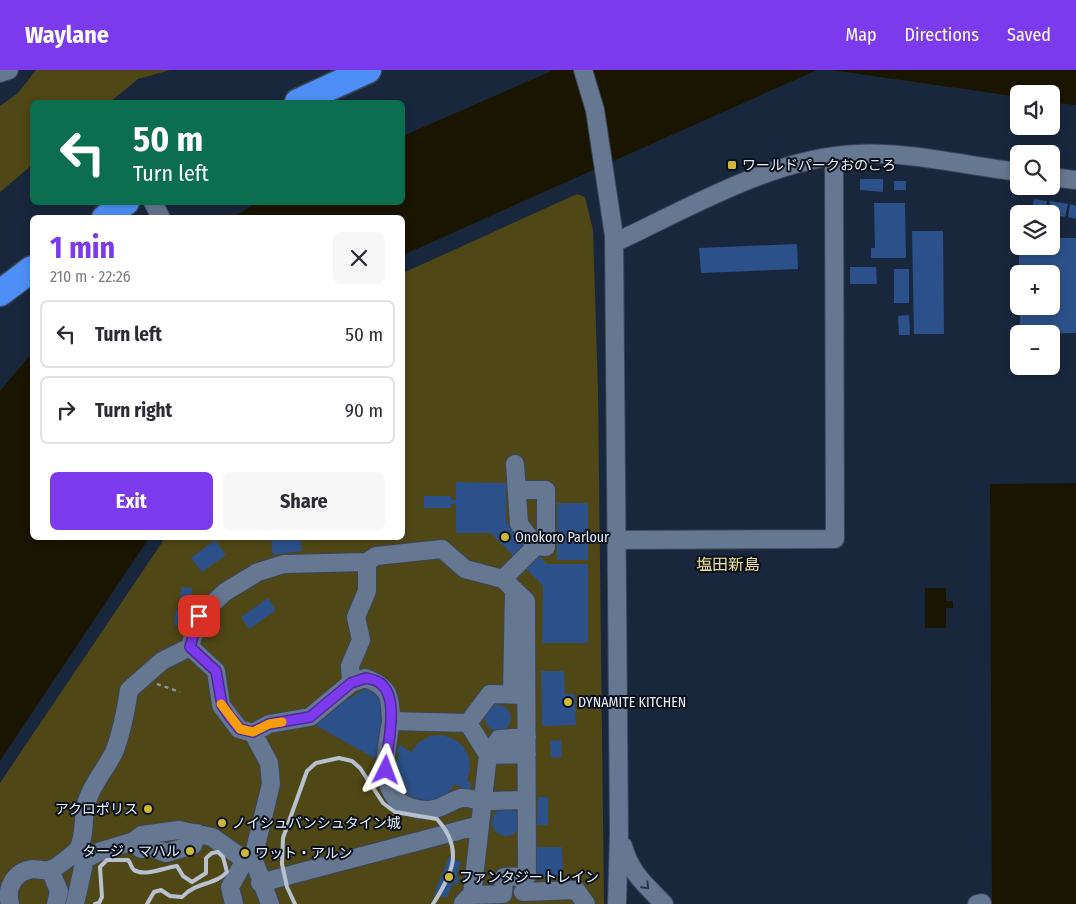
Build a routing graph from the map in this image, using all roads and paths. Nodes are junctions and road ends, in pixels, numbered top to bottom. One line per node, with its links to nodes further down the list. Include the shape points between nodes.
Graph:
1 (9, 70): 4 (street)
2 (368, 70): 5 (highway)
3 (583, 70): 12 (street, via 595,110)
4 (0, 73)
5 (302, 100)
6 (834, 156): 7 (street, via 880,154); 12 (street, via 808,159 779,168); 17 (street, via 835,539)
7 (1010, 171)
8 (1060, 178): 9 (street)
9 (1076, 180)
10 (122, 205): 11 (highway)
11 (109, 215)
12 (614, 242): 17 (street)
13 (30, 270): 14 (highway)
14 (0, 293)
15 (515, 464): 16 (street)
16 (516, 490): 18 (street, via 518,524); 18 (street, via 546,490 546,547)
17 (616, 540): 34 (street)
18 (536, 546): 20 (street)
19 (367, 562): 20 (street, via 376,556 442,549 465,569); 21 (street, via 284,564 258,572 225,592 199,616); 23 (street, via 367,591 356,617 362,637 350,662)
20 (509, 585): 25 (street, via 526,601)
21 (190, 647): 22 (street, via 162,661); 28 (street, via 216,671 222,705 230,717 240,729)
22 (146, 675): 24 (path, via 160,686); 35 (street, via 129,690 114,750 87,802)
23 (351, 683): 26 (street, via 366,678 380,683 390,698); 28 (street, via 310,717 269,724)
24 (180, 692)
25 (519, 694): 27 (street, via 490,694); 29 (street)
26 (391, 721): 27 (street); 32 (street, via 386,785 397,800 413,808 430,810 462,798)
27 (468, 723): 30 (street)
28 (253, 732): 36 (street, via 269,763 271,784)
29 (527, 746): 30 (street, via 499,738); 31 (street)
30 (488, 755): 32 (street)
31 (527, 800): 32 (street); 40 (street, via 528,876 504,876 503,894)
32 (483, 801): 33 (street)
33 (480, 825): 38 (street); 40 (street)
34 (619, 833): 47 (street); 48 (street, one-way to 48, via 628,864)
35 (87, 849): 36 (street, via 134,841 142,835 160,831 179,830 212,837); 37 (street); 43 (street)
36 (249, 859): 38 (street); 44 (street, via 230,887)
37 (50, 870): 41 (street, via 31,869 19,874 11,883); 42 (street, via 59,892)
38 (260, 883): 45 (street)
39 (523, 892): 46 (street, via 576,890)
40 (468, 901)
41 (10, 904)
42 (56, 904)
43 (75, 904)
44 (234, 904)
45 (270, 904)
46 (586, 904)
47 (617, 904)
48 (664, 904)

